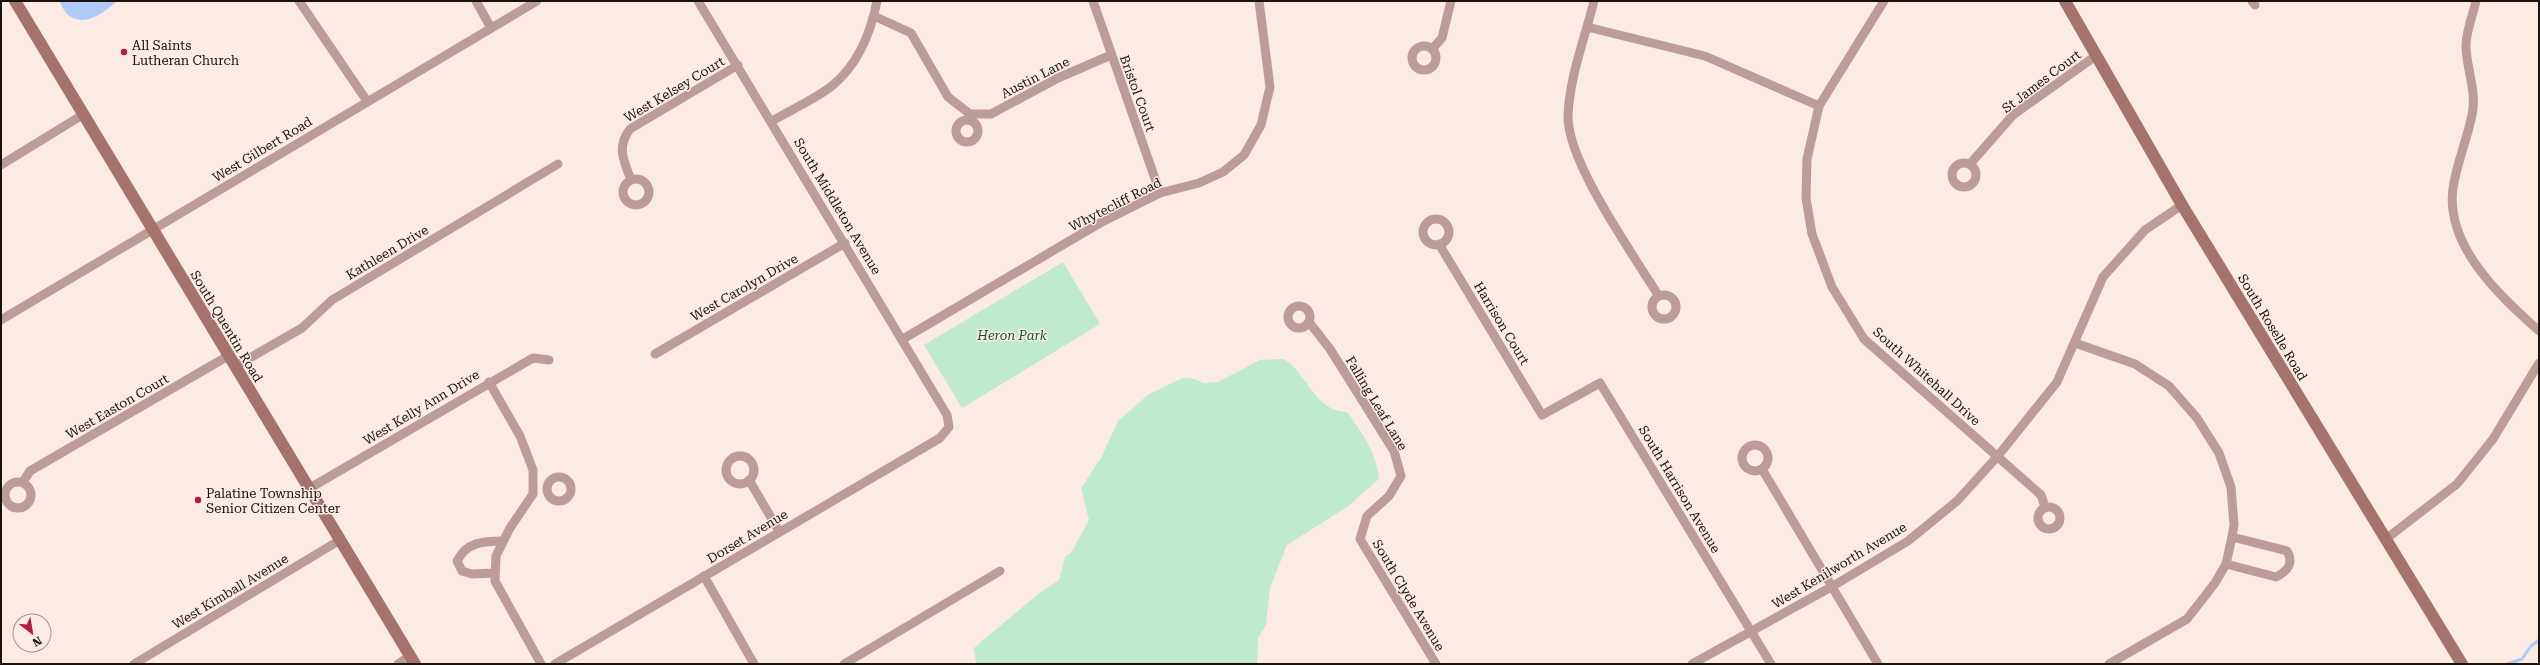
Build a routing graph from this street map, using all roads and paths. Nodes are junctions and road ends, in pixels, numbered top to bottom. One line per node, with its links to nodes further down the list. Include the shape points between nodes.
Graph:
1 (15, 1): 23 (main road, South Quentin Road)
2 (299, 1): 21 (street)
3 (476, 1): 16 (street)
4 (537, 1): 16 (street, West Gilbert Road)
5 (698, 1): 20 (street, South Middleton Avenue)
6 (877, 1): 14 (street)
7 (1093, 1): 18 (street, Bristol Court)
8 (1259, 1): 29 (street, Whytecliff Road, via 1270,87 1261,125 1244,155 1223,172 1199,183)
9 (1450, 1): 17 (street, via 1442,38)
10 (1594, 1): 15 (street)
11 (1884, 1): 22 (street, South Whitehall Drive)
12 (2065, 1): 19 (main road, South Roselle Road)
13 (2476, 1): 37 (street, via 2466,47 2472,82 2473,114 2458,158 2453,190 2455,225 2478,268 2515,310)
14 (874, 16): 18 (street, Austin Lane, via 912,33 948,97 969,117 991,114 1058,78); 24 (street, via 860,54 833,85)
15 (1588, 27): 22 (street, via 1705,56); 34 (street, via 1571,88 1568,118 1574,144 1590,184)
16 (491, 28): 21 (street, West Gilbert Road)
17 (1432, 49)
18 (1111, 55): 29 (street, Bristol Court)
19 (2097, 55): 26 (street, St James Court, via 2013,115); 30 (main road, South Roselle Road)
20 (738, 65): 24 (street, South Middleton Avenue); 28 (street, West Kelsey Court, via 630,130 623,139 620,151)
21 (367, 101): 31 (street, West Gilbert Road)
22 (1819, 106): 48 (street, South Whitehall Drive, via 1807,159 1806,198 1812,234 1832,287 1864,339)
23 (84, 114): 27 (street); 31 (main road, South Quentin Road)
24 (772, 121): 32 (street, South Middleton Avenue)
25 (558, 164): 44 (street, Kathleen Drive, via 332,300 302,328)
26 (1970, 164)
27 (1, 165)
28 (631, 180)
29 (1160, 193): 38 (street, Whytecliff Road, via 1100,223)
30 (2182, 205): 39 (street, West Kenilworth Avenue, via 2145,230 2102,278); 59 (main road, South Roselle Road)
31 (153, 229): 35 (street, West Gilbert Road); 41 (main road, South Quentin Road)
32 (845, 243): 38 (street, South Middleton Avenue); 40 (street, West Carolyn Drive)
33 (1439, 244): 46 (street, Harrison Court)
34 (1658, 295)
35 (1, 320)
36 (1309, 322): 58 (street, Falling Leaf Lane, via 1330,349 1394,451 1401,476 1389,496 1367,516)
37 (2539, 331)
38 (903, 339): 47 (street, South Middleton Avenue, via 947,415)
39 (2075, 343): 48 (street, West Kenilworth Avenue, via 2057,382); 57 (street, via 2135,364 2169,386 2197,418 2218,453 2231,487 2234,525)
40 (655, 354)
41 (228, 356): 44 (main road, South Quentin Road); 51 (street, West Easton Court, via 30,471)
42 (549, 360): 45 (street, West Kelly Ann Drive, via 532,358)
43 (2539, 363): 59 (street, via 2493,439 2457,484)
44 (234, 367): 54 (main road, South Quentin Road)
45 (489, 382): 52 (street, via 520,436 533,470); 54 (street, West Kelly Ann Drive)
46 (1542, 415): 67 (street, South Harrison Avenue, via 1600,383)
47 (949, 427): 56 (street, Dorset Avenue, via 940,438)
48 (1998, 457): 55 (street, South Whitehall Drive, via 2040,495); 66 (street, West Kenilworth Avenue, via 1957,501 1908,541)
49 (1762, 469): 66 (street)
50 (749, 480): 56 (street)
51 (23, 482)
52 (533, 485): 53 (street); 61 (street, via 533,494)
53 (547, 487)
54 (310, 488): 60 (main road, South Quentin Road)
55 (2045, 507)
56 (779, 531): 65 (street, Dorset Avenue)
57 (2232, 537): 62 (street); 62 (street, via 2287,551 2290,566 2276,577)
58 (1360, 539): 75 (street, South Clyde Avenue)
59 (2386, 539): 80 (main road, South Roselle Road)
60 (340, 540): 68 (main road, South Quentin Road); 69 (street, West Kimball Avenue)
61 (503, 541): 64 (street, via 496,556); 64 (street, via 474,544 461,552 457,561 462,571 472,574)
62 (2226, 564): 79 (street, via 2216,583 2187,619)
63 (1000, 571): 74 (street)
64 (494, 573): 71 (street, via 505,602)
65 (704, 576): 72 (street, Dorset Avenue); 73 (street)
66 (1833, 586): 67 (street, West Kenilworth Avenue); 78 (street)
67 (1751, 630): 76 (street, West Kenilworth Avenue); 77 (street, South Harrison Avenue)
68 (412, 660): 70 (street)
69 (134, 664)
70 (398, 664)
71 (541, 664)
72 (555, 664)
73 (754, 664)
74 (844, 664)
75 (1436, 664)
76 (1692, 664)
77 (1771, 664)
78 (1878, 664)
79 (2109, 664)
80 (2462, 664)

